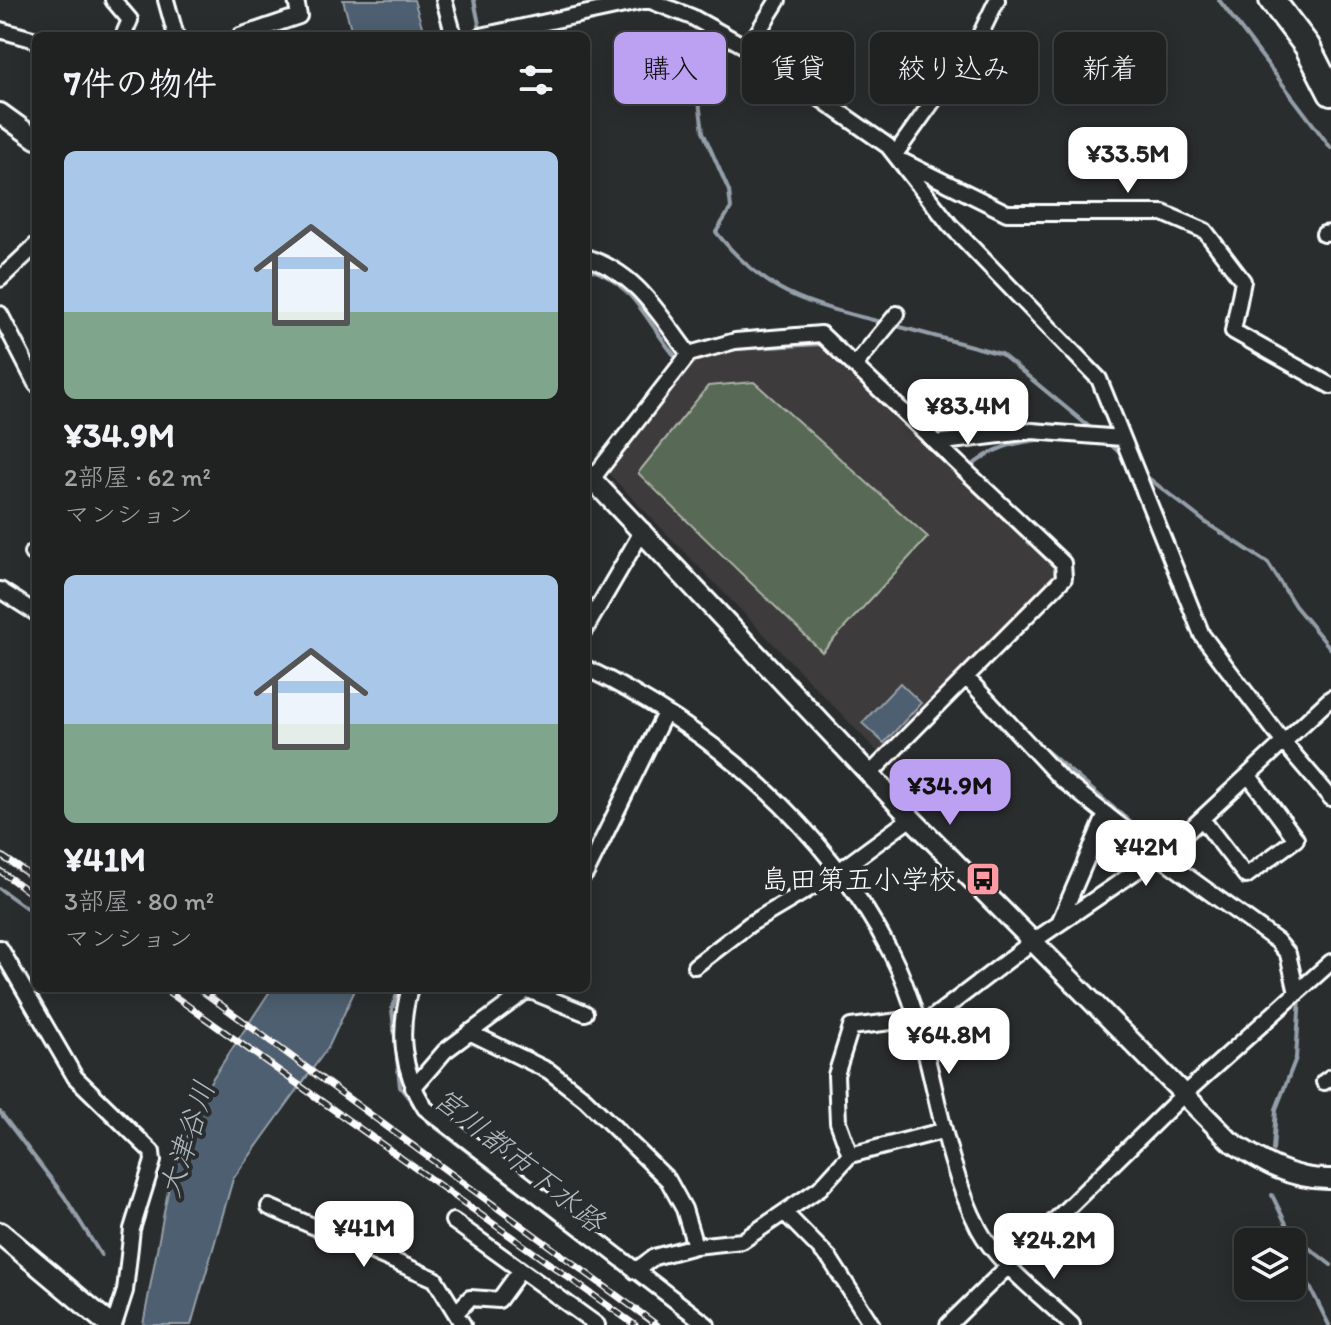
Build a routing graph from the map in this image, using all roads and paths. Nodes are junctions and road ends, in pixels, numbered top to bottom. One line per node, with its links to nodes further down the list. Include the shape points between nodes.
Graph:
1 (113, 0): 10 (street, via 130,20)
2 (166, 0): 11 (street)
3 (296, 0): 12 (street, via 299,16)
4 (648, 0): 14 (street); 17 (street)
5 (778, 0): 15 (street)
6 (997, 0): 24 (street, via 980,35)
7 (1272, 0): 18 (main road)
8 (444, 2): 13 (street)
9 (0, 30): 16 (street)
10 (125, 32)
11 (175, 32)
12 (252, 32)
13 (453, 32)
14 (504, 32)
15 (758, 32)
16 (32, 39)
17 (742, 45)
18 (1307, 46): 19 (main road); 20 (main road)
19 (1331, 66)
20 (1331, 93)
21 (825, 104): 24 (street)
22 (0, 113): 23 (street)
23 (32, 136)
24 (898, 157): 33 (street, via 1007,213 1163,213 1205,231 1243,281 1233,331); 34 (street, via 950,225 1099,379)
25 (32, 249): 27 (street)
26 (590, 258): 30 (street, via 636,283)
27 (0, 279)
28 (0, 314): 32 (street)
29 (897, 314): 31 (street)
30 (689, 354): 31 (street, via 735,341 821,334); 36 (street)
31 (855, 365): 35 (street)
32 (32, 376)
33 (1331, 386)
34 (1122, 438): 35 (street, via 1032,431); 45 (street, via 1202,635)
35 (936, 443): 42 (street, via 1063,563 1064,578)
36 (590, 476): 37 (street)
37 (643, 530): 40 (street); 46 (street)
38 (0, 590): 39 (street)
39 (32, 610)
40 (590, 621)
41 (590, 670): 44 (street)
42 (966, 677): 46 (street); 49 (street, via 1060,778)
43 (1331, 698): 45 (street)
44 (665, 713): 53 (street); 54 (street, via 775,797)
45 (1284, 743): 47 (street); 48 (street)
46 (870, 774): 50 (street)
47 (1249, 776): 51 (street); 51 (street, via 1296,839 1246,876)
48 (1331, 798)
49 (1106, 814): 52 (street); 55 (street)
50 (911, 818): 54 (street); 56 (street)
51 (1202, 819): 52 (street)
52 (1159, 856): 55 (street); 63 (street, via 1277,941 1288,954)
53 (590, 865)
54 (839, 871): 59 (street, via 750,924); 65 (street, via 891,953)
55 (1059, 923): 56 (street)
56 (1032, 942): 65 (street); 68 (street)
57 (0, 948): 81 (street, via 75,1077 152,1152 132,1229 125,1291)
58 (1331, 962): 63 (street)
59 (695, 966)
60 (409, 992): 67 (street, via 402,1037)
61 (525, 992): 66 (street)
62 (536, 992): 64 (street)
63 (1297, 993): 68 (street)
64 (585, 1013)
65 (917, 1024): 69 (street); 70 (street, via 851,1027 836,1075 838,1122)
66 (469, 1032): 67 (street); 76 (street, via 549,1071 595,1109 668,1180)
67 (413, 1088): 79 (street, via 425,1108)
68 (1183, 1095): 71 (street, via 1230,1141 1258,1159 1297,1176); 77 (street)
69 (942, 1131): 70 (street); 77 (street, via 980,1231)
70 (850, 1155): 73 (street, via 820,1188)
71 (1331, 1179)
72 (269, 1207): 80 (street, via 435,1279)
73 (785, 1213): 76 (street, via 742,1241); 84 (street, via 830,1259)
74 (453, 1221): 78 (street)
75 (0, 1233): 81 (main road)
76 (695, 1246): 79 (street, via 654,1257)
77 (1009, 1264): 85 (street); 86 (street)
78 (520, 1271): 80 (street, via 499,1300 470,1298); 82 (street)
79 (635, 1271): 83 (street)
80 (459, 1319)
81 (112, 1325)
82 (597, 1325)
83 (707, 1325)
84 (872, 1325)
85 (948, 1325)
86 (1072, 1325)

